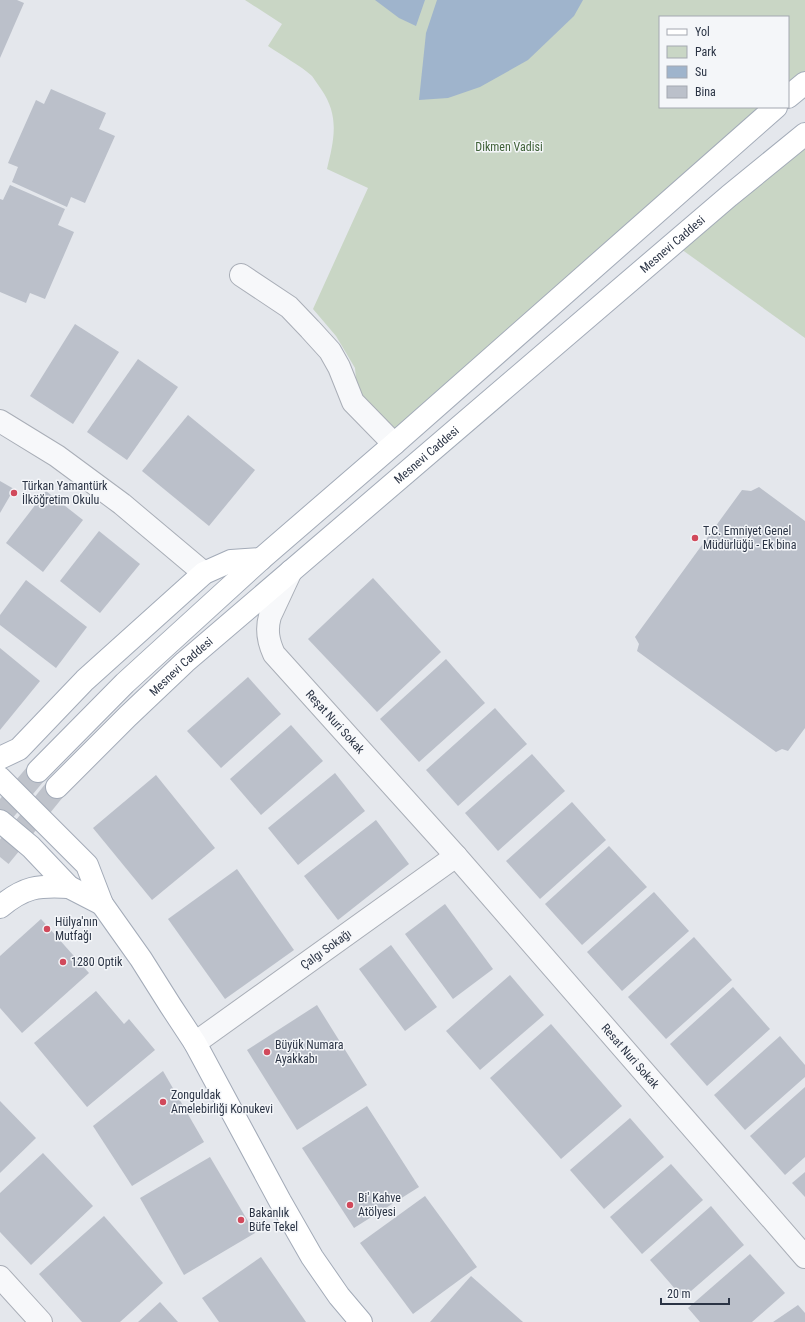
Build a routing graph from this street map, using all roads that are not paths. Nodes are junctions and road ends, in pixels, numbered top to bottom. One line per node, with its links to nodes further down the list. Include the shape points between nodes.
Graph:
1 (805, 83): 2 (main road)
2 (789, 96)
3 (775, 108): 7 (main road)
4 (805, 134): 9 (main road, Mesnevi Caddesi)
5 (241, 275): 7 (street, via 289,307 315,334 330,351 339,367 352,402)
6 (0, 421): 10 (street, via 57,456 116,500)
7 (394, 444): 8 (main road)
8 (261, 559): 10 (main road, via 231,561); 12 (main road, via 125,683)
9 (291, 571): 14 (main road, Mesnevi Caddesi, via 185,662); 16 (street, Reşat Nuri Sokak, via 268,623 268,640 274,654)
10 (204, 573): 11 (main road, via 85,680)
11 (9, 753)
12 (38, 771)
13 (0, 778): 18 (main road, via 88,865)
14 (57, 787)
15 (0, 821): 17 (main road, via 30,847)
16 (456, 856): 20 (street, Çalgı Sokağı); 21 (street, Resat Nuri Sokak)
17 (68, 887): 18 (main road); 19 (main road, via 47,885 29,888)
18 (102, 904): 20 (main road)
19 (0, 907)
20 (196, 1043): 24 (main road, via 312,1257)
21 (805, 1257)
22 (0, 1277): 23 (street)
23 (41, 1322)
24 (361, 1322)

